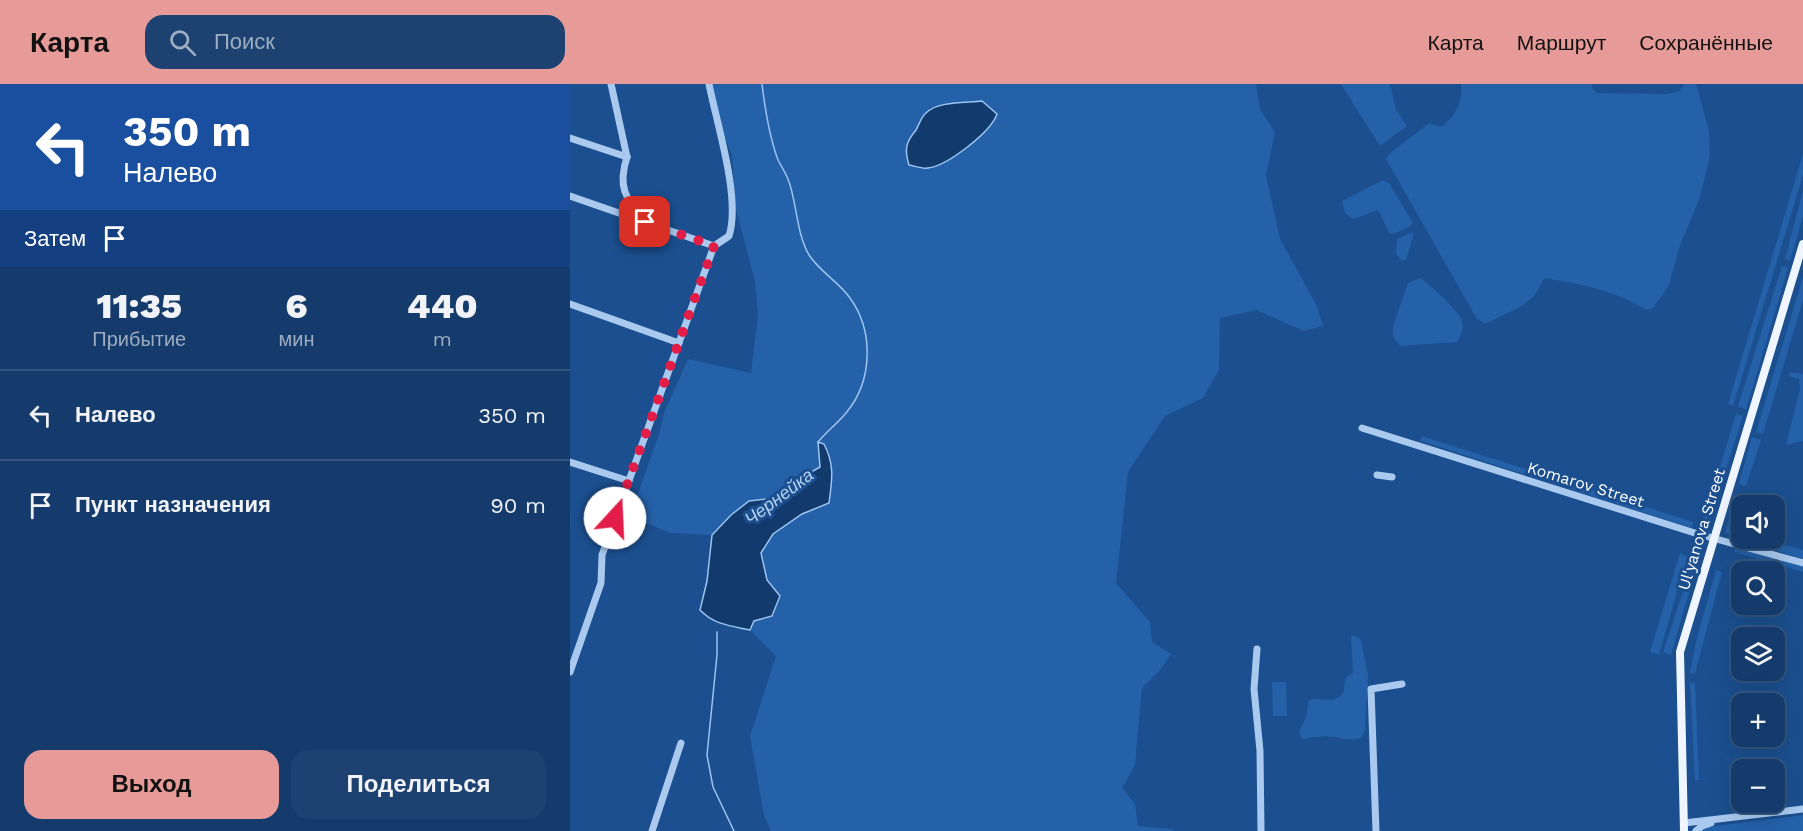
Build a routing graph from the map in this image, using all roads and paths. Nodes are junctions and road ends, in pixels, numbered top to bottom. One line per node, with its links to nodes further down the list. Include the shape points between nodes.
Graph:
1 (611, 84): 4 (street)
2 (709, 84): 8 (street, via 732,192 733,224 729,236)
3 (570, 138): 4 (street)
4 (627, 157): 6 (street, via 622,186 626,198)
5 (570, 196): 6 (street)
6 (645, 222): 8 (street)
7 (1803, 244): 16 (main road, Ul'yanova Street)
8 (714, 246): 10 (street)
9 (570, 304): 10 (street)
10 (679, 343): 15 (street)
11 (1362, 428): 16 (street, Komarov Street)
12 (570, 462): 15 (street)
13 (1377, 475): 14 (street)
14 (1392, 477)
15 (628, 481): 19 (street, via 602,555 601,583)
16 (1714, 538): 17 (street, Komarov Street); 24 (main road, Ul'yanova Street, via 1680,651)
17 (1803, 563)
18 (1257, 649): 26 (street, via 1254,689)
19 (570, 672)
20 (1402, 684): 27 (street, via 1371,689)
21 (681, 743): 25 (street)
22 (1803, 809): 23 (street)
23 (1725, 819): 24 (street); 28 (street)
24 (1684, 827)
25 (652, 831)
26 (1261, 831)
27 (1376, 831)
28 (1696, 831)

